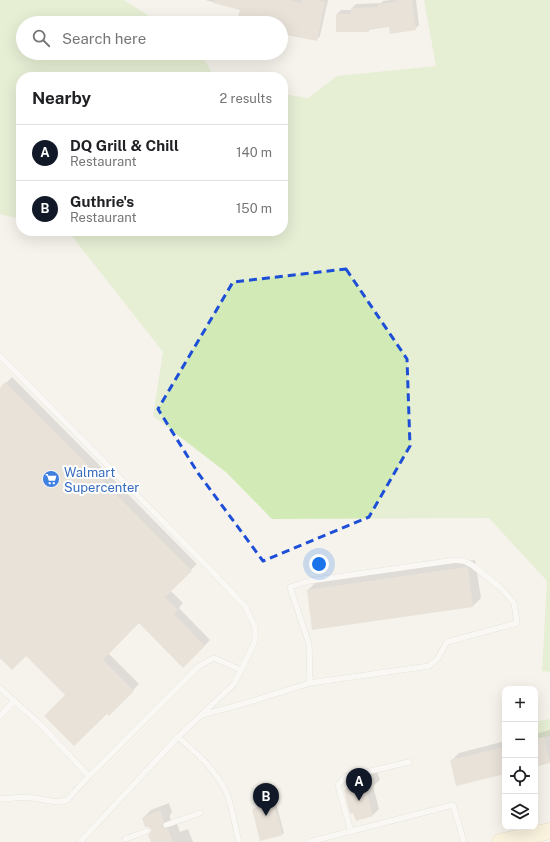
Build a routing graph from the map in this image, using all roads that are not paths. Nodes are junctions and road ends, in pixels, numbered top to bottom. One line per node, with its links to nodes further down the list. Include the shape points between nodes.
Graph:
1 (0, 356): 2 (lane, via 245,606 255,627 255,641)
2 (241, 670): 6 (lane, via 234,684); 10 (lane, via 214,658 199,666)
3 (310, 683): 3 (lane, via 429,666 438,658 448,642 517,623 514,603 501,588 472,565 456,560 309,581 290,587 310,644); 6 (lane)
4 (0, 688): 5 (lane)
5 (14, 701): 7 (lane); 10 (lane, via 41,725)
6 (202, 715): 8 (lane)
7 (0, 716)
8 (178, 737): 18 (lane); 19 (lane, via 198,755 221,782 228,797)
9 (409, 762): 16 (lane, via 345,777 338,785)
10 (89, 776): 11 (lane, via 67,800 57,802 27,797)
11 (0, 799)
12 (200, 813): 13 (lane)
13 (166, 825)
14 (147, 831): 17 (lane)
15 (550, 831): 22 (main road)
16 (351, 832): 20 (lane); 21 (lane, via 453,805)
17 (125, 839)
18 (80, 842)
19 (239, 842)
20 (309, 842)
21 (464, 842)
22 (500, 842)

